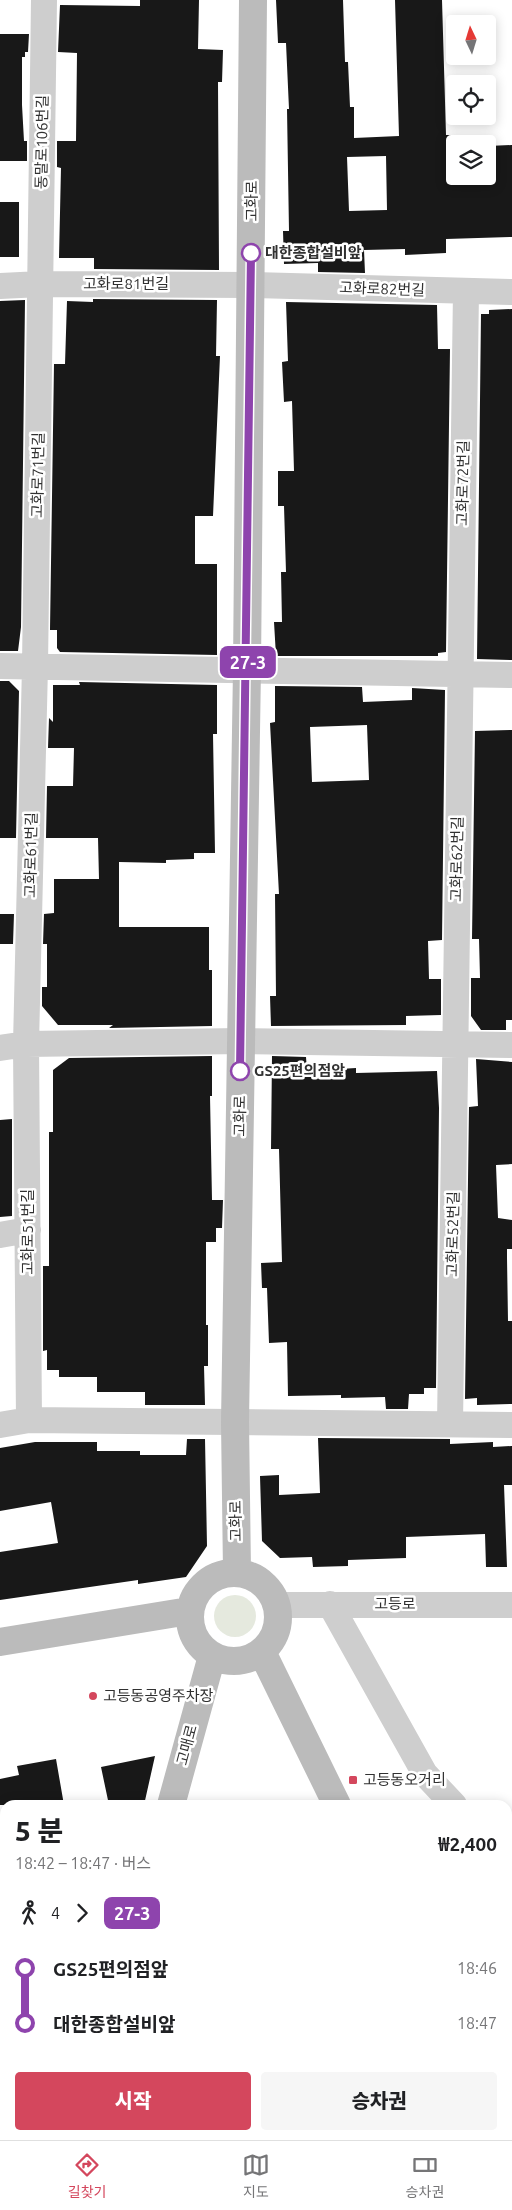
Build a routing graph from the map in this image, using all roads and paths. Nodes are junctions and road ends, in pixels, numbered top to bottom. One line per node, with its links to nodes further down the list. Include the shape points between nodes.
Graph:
1 (44, 0): 3 (street, 동말로106번길)
2 (253, 0): 4 (street, 고화로)
3 (40, 284): 4 (street, 고화로81번길); 5 (street, 고화로81번길); 9 (street, 고화로71번길)
4 (251, 285): 6 (street, 고화로82번길); 10 (street, 고화로)
5 (0, 286)
6 (466, 291): 7 (street, 고화로82번길); 11 (street, 고화로72번길)
7 (512, 292)
8 (0, 666): 9 (street)
9 (35, 666): 10 (street); 14 (street, 고화로61번길)
10 (248, 669): 11 (street); 13 (street, 고화로)
11 (459, 674): 12 (street); 15 (street, 고화로62번길)
12 (512, 675)
13 (241, 1042): 14 (street); 15 (street); 21 (street, 고화로)
14 (26, 1044): 17 (street); 18 (street, 고화로51번길)
15 (455, 1044): 16 (street); 22 (street, 고화로52번길)
16 (512, 1045)
17 (0, 1048)
18 (28, 1230): 19 (street); 20 (street, 고화로51번길)
19 (0, 1235)
20 (30, 1420): 21 (street); 23 (street)
21 (235, 1422): 22 (street); 25 (street, 고화로)
22 (450, 1424): 24 (street)
23 (0, 1425)
24 (512, 1425)
25 (237, 1572): 27 (street, via 256,1578 269,1589); 29 (street, via 206,1581 195,1595)
26 (330, 1604): 27 (street, 고등로); 28 (street, 고등로); 35 (street, via 425,1774)
27 (277, 1605): 31 (street, via 278,1622 273,1639)
28 (512, 1605)
29 (189, 1611): 30 (street); 32 (street, via 190,1629 198,1644)
30 (0, 1642)
31 (262, 1652): 32 (street, via 246,1660 228,1662); 34 (street)
32 (212, 1656): 33 (street, 고매로)
33 (172, 1800)
34 (334, 1800)
35 (449, 1800)

